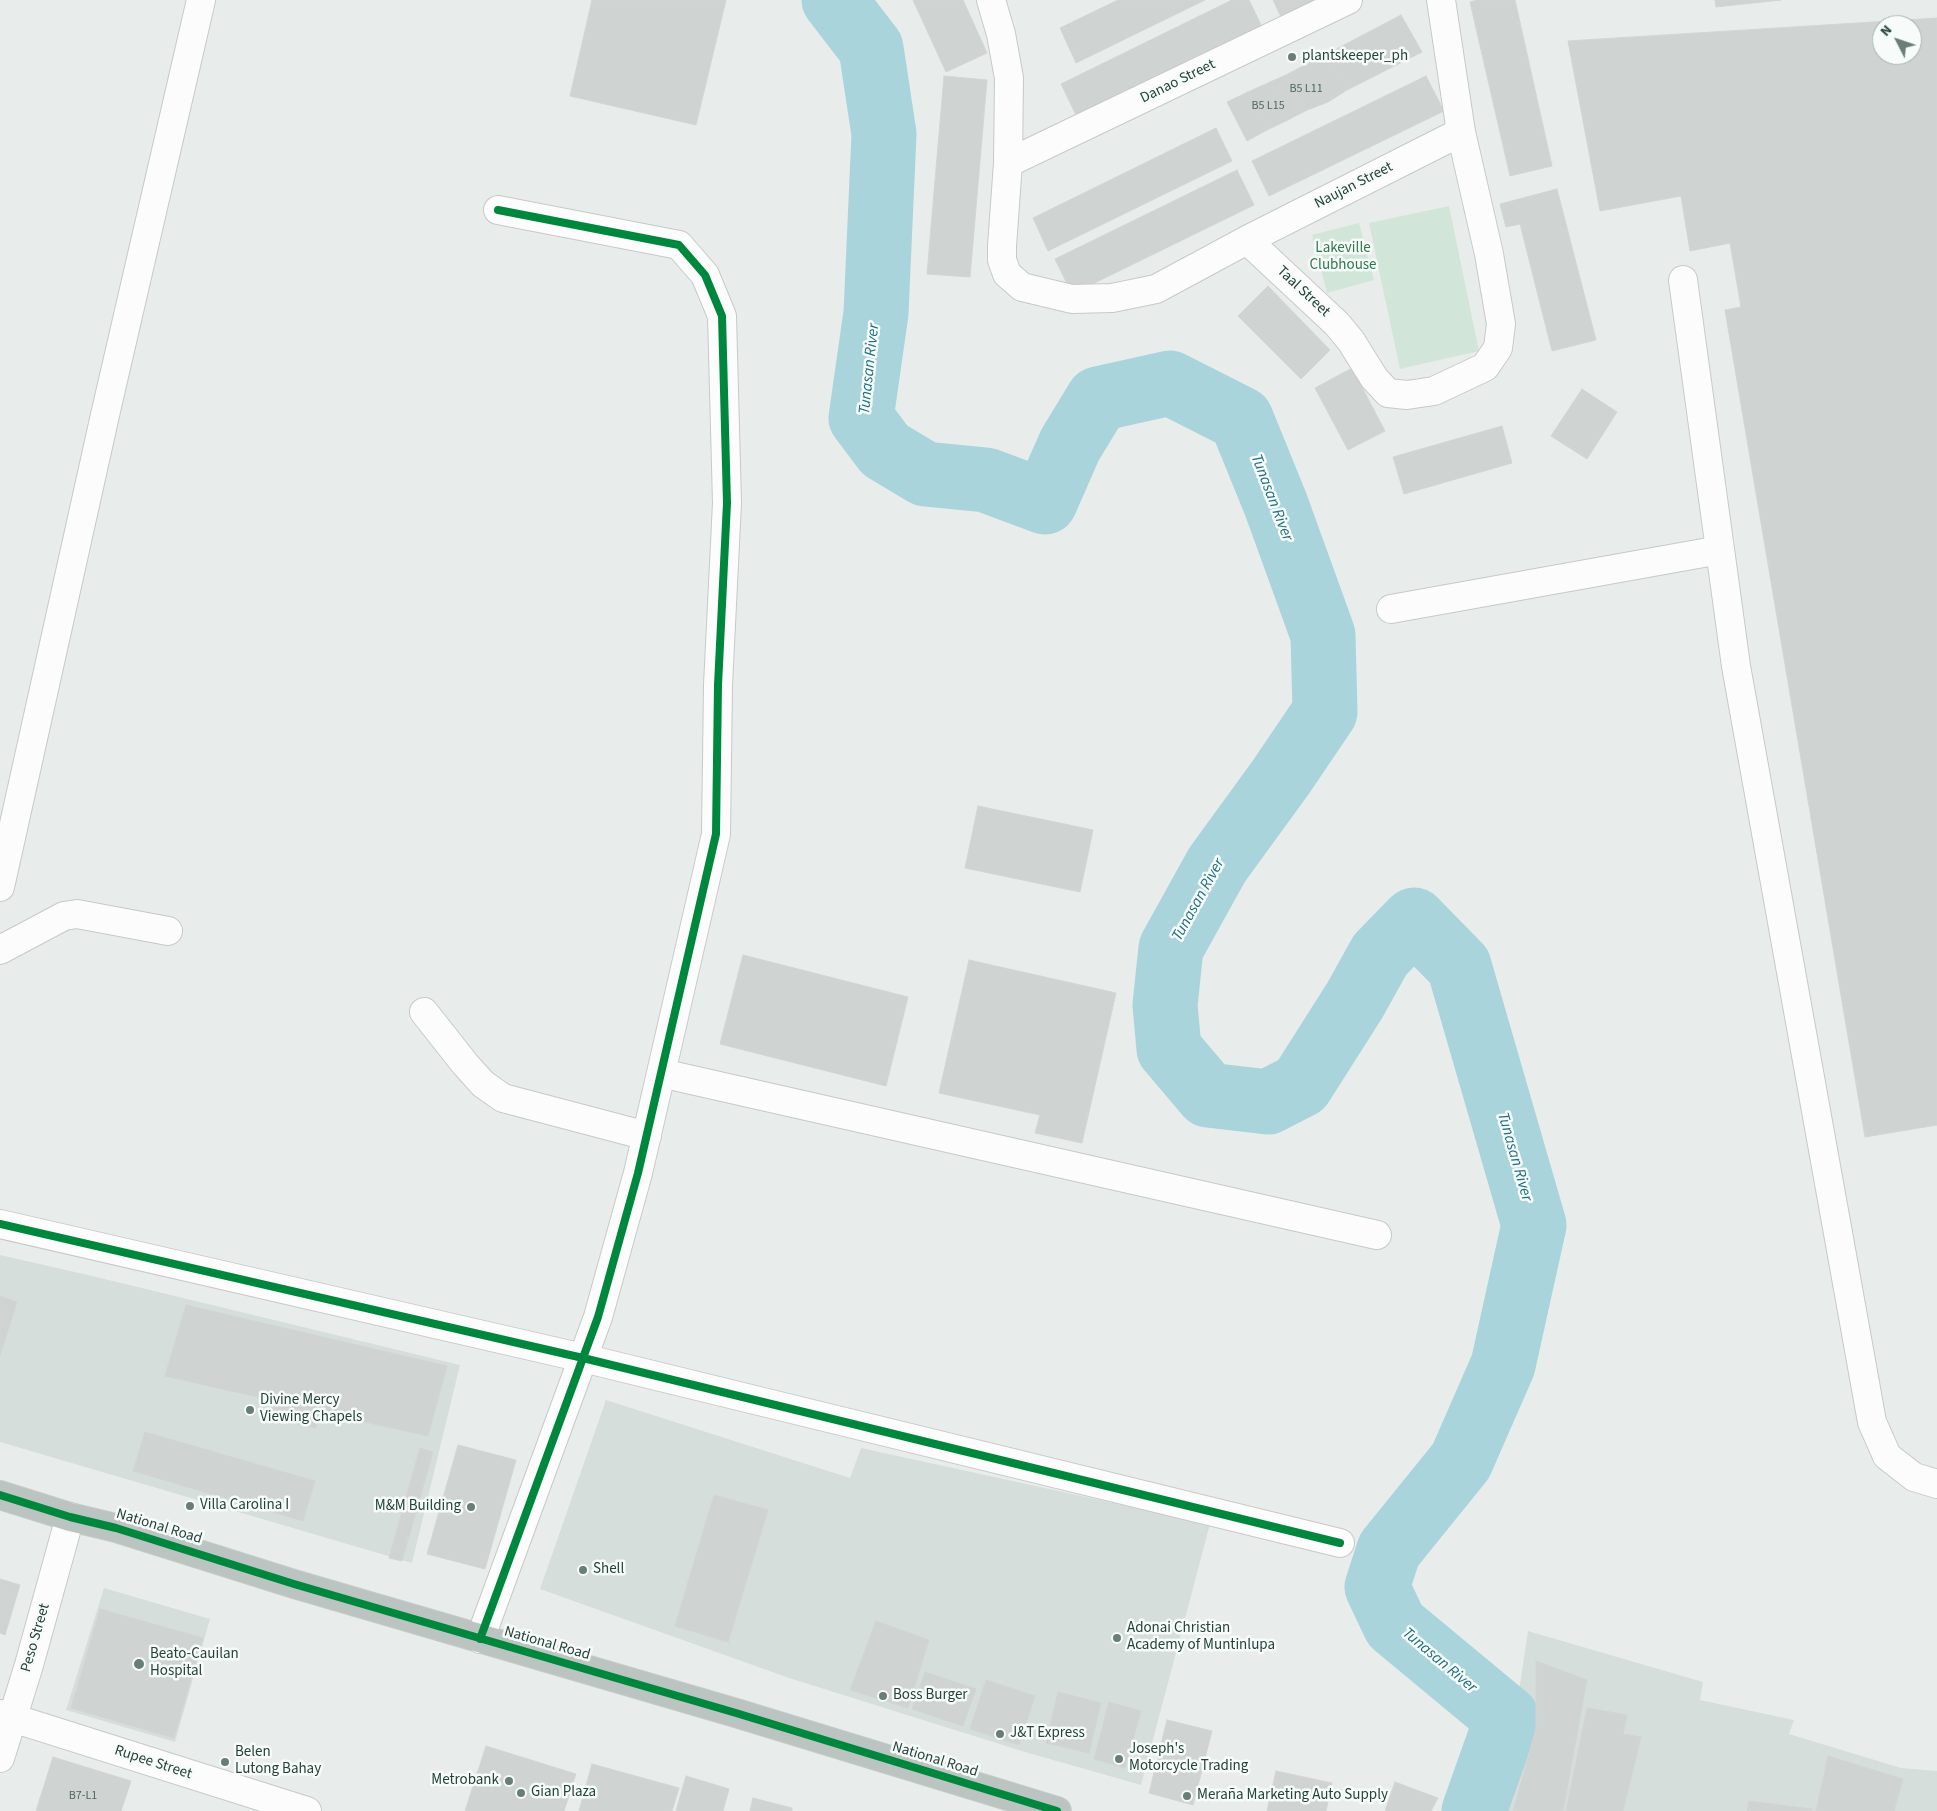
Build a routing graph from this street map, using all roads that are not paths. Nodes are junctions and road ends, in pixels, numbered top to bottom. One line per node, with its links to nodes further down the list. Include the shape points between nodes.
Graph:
1 (200, 0): 12 (street)
2 (991, 0): 6 (street, via 1009,78)
3 (1348, 0): 6 (street, Danao Street)
4 (1441, 0): 5 (street, Taal Street)
5 (1461, 132): 8 (street, Naujan Street); 8 (street, Taal Street, via 1489,254 1501,324 1498,348 1485,368 1434,391 1407,395 1388,393 1337,324)
6 (1008, 163): 8 (street, via 1002,260 1007,274 1022,287 1072,298 1112,298 1156,289)
7 (498, 210): 16 (street, via 679,245 705,275 722,316 727,503 718,685 716,834)
8 (1247, 240)
9 (1683, 280): 10 (street)
10 (1720, 550): 11 (street); 21 (street, via 1736,666 1872,1422 1887,1456 1914,1477)
11 (1391, 609)
12 (0, 887)
13 (168, 931): 14 (street, via 77,914 64,916)
14 (0, 950)
15 (424, 1012): 17 (street, via 483,1084 503,1098)
16 (661, 1073): 17 (street); 19 (street)
17 (647, 1136): 20 (street)
18 (0, 1224): 20 (street)
19 (1377, 1235)
20 (584, 1358): 24 (street); 25 (street)
21 (1937, 1484)
22 (0, 1495): 23 (highway, National Road)
23 (70, 1517): 25 (highway, National Road, via 116,1528); 26 (street, Peso Street, via 29,1665)
24 (1340, 1542)
25 (480, 1639): 29 (highway, National Road, via 736,1713)
26 (6, 1716): 27 (street, Peso Street); 28 (street, Rupee Street)
27 (0, 1758)
28 (243, 1802): 30 (street, Rupee Street)
29 (999, 1803): 31 (highway, National Road)
30 (307, 1811)
31 (1057, 1811)

